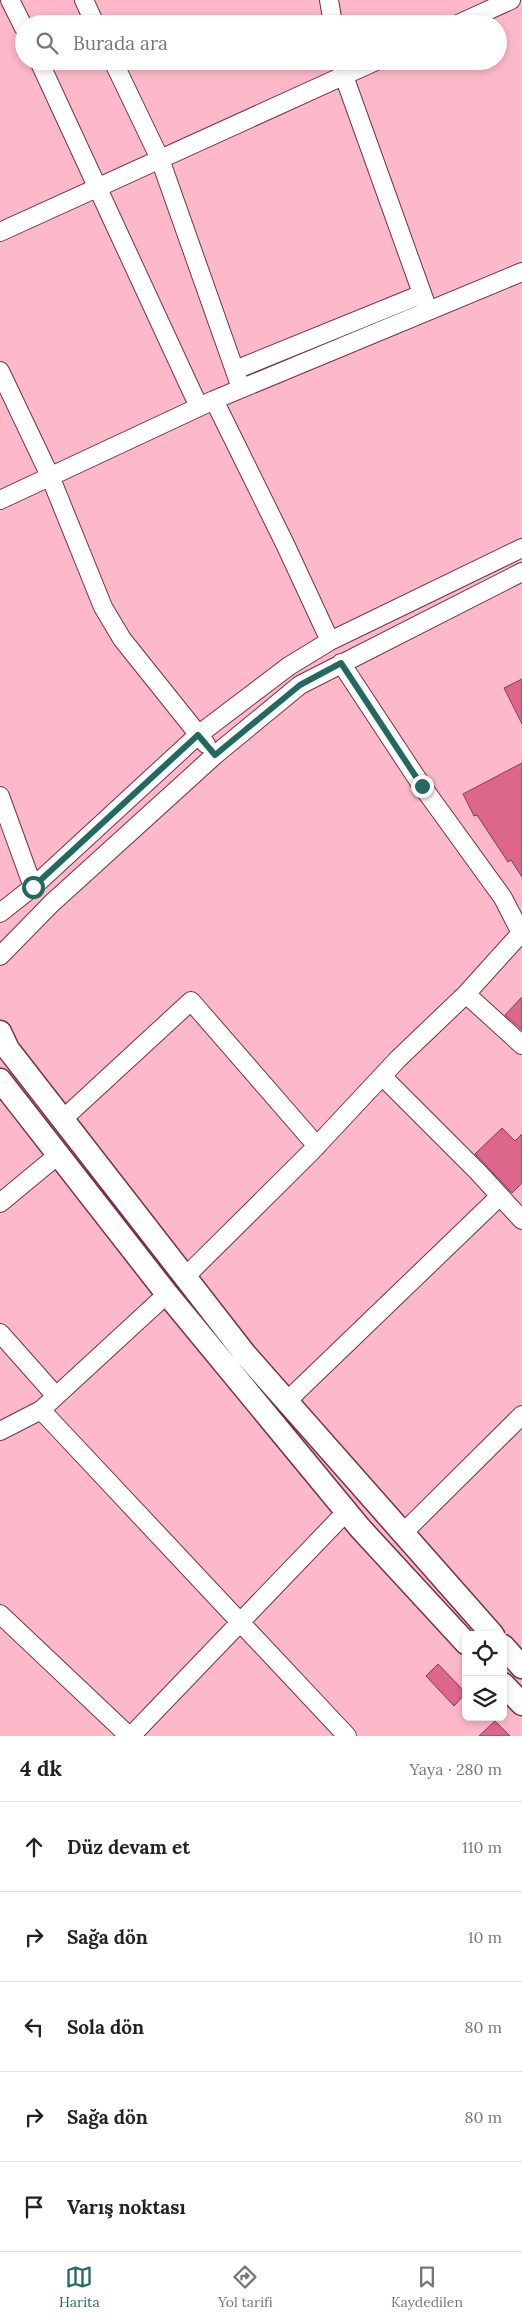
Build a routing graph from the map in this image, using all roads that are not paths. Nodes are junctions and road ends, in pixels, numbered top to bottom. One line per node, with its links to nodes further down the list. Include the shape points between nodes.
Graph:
1 (10, 0): 5 (street)
2 (84, 0): 6 (street)
3 (329, 0): 7 (street)
4 (511, 0): 8 (street)
5 (18, 15)
6 (91, 15)
7 (332, 15)
8 (478, 15)
9 (43, 70): 14 (street)
10 (117, 70): 13 (street)
11 (338, 70): 13 (street)
12 (343, 70): 17 (street)
13 (160, 158): 14 (street); 18 (street)
14 (99, 187): 15 (street); 21 (street)
15 (0, 232)
16 (522, 272): 17 (street)
17 (425, 302): 18 (street); 20 (street)
18 (235, 370): 20 (street)
19 (0, 371): 22 (street)
20 (241, 388): 21 (street)
21 (206, 403): 22 (street); 26 (street, via 285,544)
22 (50, 476): 23 (street); 28 (street, via 102,607 122,639)
23 (0, 500)
24 (522, 548): 26 (street)
25 (522, 572): 27 (street)
26 (330, 641): 28 (street, via 289,666)
27 (341, 663): 29 (street, via 300,685); 33 (street, via 422,786 503,898)
28 (198, 735): 29 (street); 31 (street)
29 (215, 755): 34 (street, via 52,903)
30 (0, 796): 31 (street)
31 (33, 887): 32 (street)
32 (0, 913)
33 (522, 932): 35 (street)
34 (0, 956)
35 (466, 994): 37 (street); 38 (street)
36 (0, 1032): 40 (main road, via 8,1049)
37 (522, 1045)
38 (382, 1076): 41 (street); 43 (street)
39 (0, 1080): 42 (main road)
40 (62, 1118): 41 (street, via 191,1001); 46 (main road)
41 (317, 1146): 46 (street)
42 (58, 1155): 44 (street); 47 (main road)
43 (500, 1196): 45 (street); 50 (street)
44 (0, 1202)
45 (522, 1220)
46 (186, 1276): 50 (main road, via 245,1354)
47 (167, 1294): 49 (street); 54 (main road)
48 (0, 1333): 49 (street)
49 (56, 1396): 51 (street)
50 (287, 1401): 55 (main road)
51 (41, 1410): 53 (street); 57 (street)
52 (522, 1415): 55 (street)
53 (0, 1431)
54 (346, 1512): 57 (street); 59 (main road)
55 (403, 1533): 58 (main road)
56 (0, 1614): 62 (street)
57 (241, 1621): 62 (street); 63 (street)
58 (489, 1631)
59 (462, 1639)
60 (507, 1688): 61 (main road)
61 (522, 1704)
62 (130, 1736)
63 (347, 1736)

